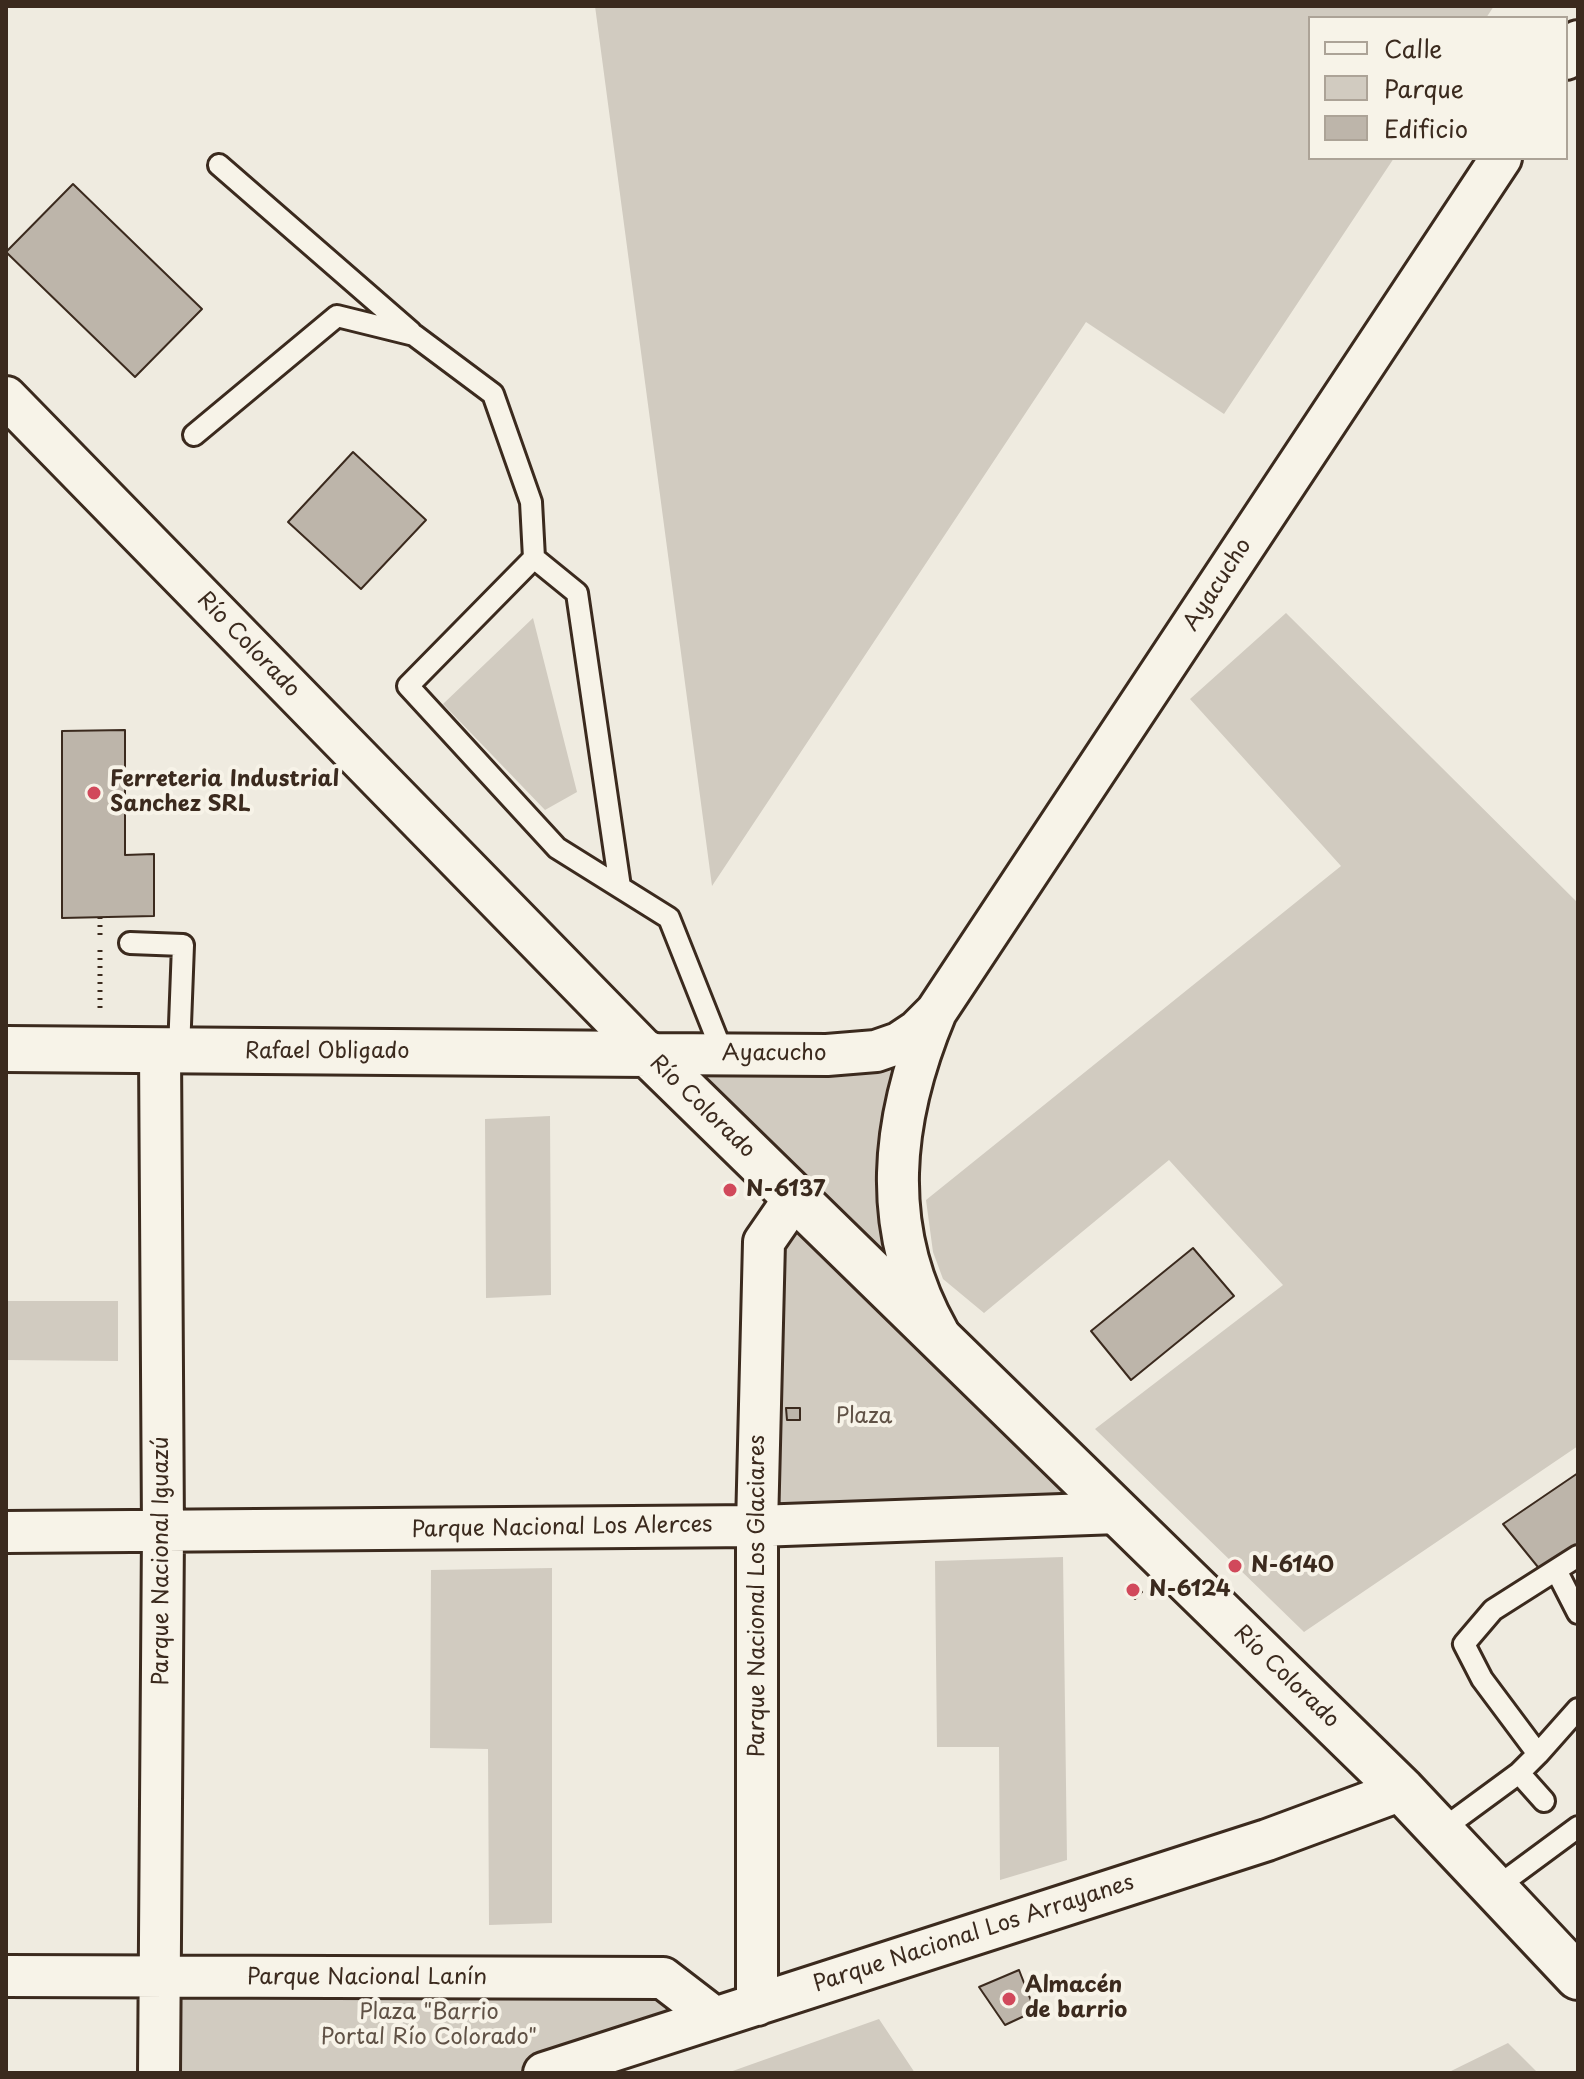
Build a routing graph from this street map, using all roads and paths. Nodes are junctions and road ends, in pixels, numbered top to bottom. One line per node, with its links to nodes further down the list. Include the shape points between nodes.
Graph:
1 (1500, 160): 10 (street, Ayacucho)
2 (219, 165): 3 (lane)
3 (414, 335): 5 (lane, via 337,316); 6 (lane, via 493,394 531,502)
4 (6, 397): 14 (street, Río Colorado)
5 (194, 435)
6 (534, 558): 7 (lane, via 577,593); 7 (lane, via 408,686 557,848)
7 (620, 887): 15 (lane, via 669,918)
8 (100, 917): 12 (path)
9 (130, 943): 13 (lane, via 183,945)
10 (936, 1012): 15 (street, Ayacucho, via 899,1043 876,1051); 17 (street, Ayacucho, via 903,1118 898,1192 908,1267)
11 (6, 1049): 12 (street, Rafael Obligado)
12 (100, 1050): 13 (street, Rafael Obligado)
13 (169, 1050): 14 (street, Rafael Obligado); 21 (street, Parque Nacional Iguazú)
14 (648, 1054): 15 (street, Ayacucho); 16 (street, Río Colorado)
15 (723, 1054)
16 (795, 1197): 17 (street, Río Colorado); 19 (street, Parque Nacional Los Glaciares, via 764,1242)
17 (944, 1342): 18 (street, Río Colorado)
18 (1118, 1513): 19 (street, Parque Nacional Los Alerces); 28 (street, Río Colorado)
19 (757, 1526): 21 (street, Parque Nacional Los Alerces); 36 (street, Parque Nacional Los Glaciares)
20 (6, 1532): 21 (street, Parque Nacional Los Alerces)
21 (163, 1532): 35 (street, Parque Nacional Iguazú)
22 (1578, 1556): 23 (lane)
23 (1556, 1570): 24 (lane); 26 (lane, via 1493,1610 1464,1644 1482,1679)
24 (1578, 1613)
25 (1578, 1709): 26 (lane)
26 (1538, 1754): 27 (lane)
27 (1519, 1773): 29 (lane); 31 (lane)
28 (1402, 1790): 31 (street, Río Colorado); 36 (street, Parque Nacional Los Arrayanes, via 1267,1840)
29 (1544, 1801)
30 (1578, 1827): 32 (lane)
31 (1440, 1831): 32 (street, Río Colorado)
32 (1494, 1889): 34 (street, Río Colorado)
33 (6, 1976): 35 (street, Parque Nacional Lanín)
34 (1578, 1977)
35 (160, 1978): 37 (street, Parque Nacional Lanín, via 663,1978); 38 (street, Parque Nacional Iguazú)
36 (757, 2005): 37 (street, Parque Nacional Los Arrayanes)
37 (715, 2018): 39 (street, Parque Nacional Los Arrayanes)
38 (159, 2073)
39 (544, 2073)

